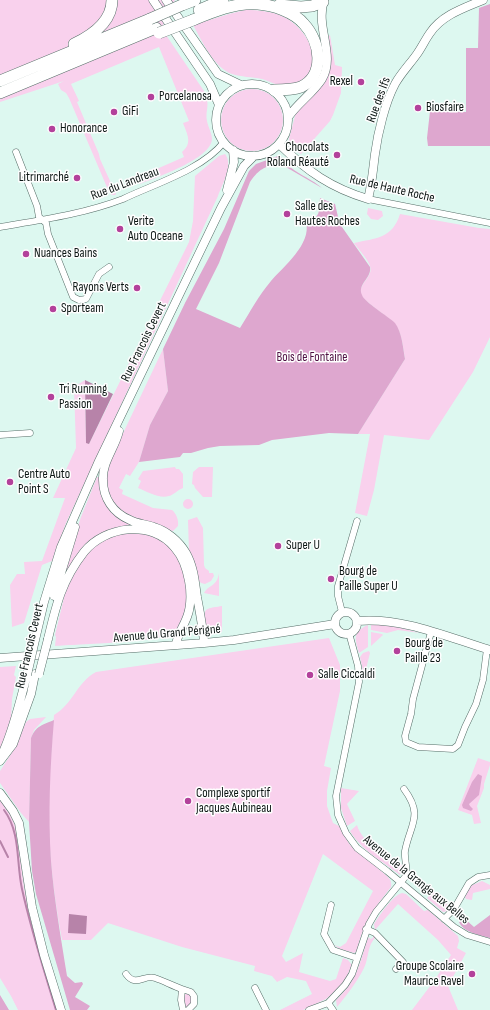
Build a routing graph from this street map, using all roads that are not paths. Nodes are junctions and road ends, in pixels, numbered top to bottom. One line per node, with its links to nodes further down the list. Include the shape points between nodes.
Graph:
1 (112, 0): 11 (highway, via 107,20 100,28)
2 (153, 0): 16 (street, via 210,84)
3 (166, 0): 13 (street, via 218,74)
4 (195, 0): 10 (highway, bridge, via 182,5)
5 (223, 0): 9 (highway)
6 (483, 0): 23 (street, Rue des Ifs, via 440,22 397,80 383,117)
7 (323, 1): 8 (highway, via 301,7); 17 (street, via 320,16 327,53 325,71 316,88)
8 (267, 5): 9 (highway, via 234,6); 14 (highway, via 295,16 304,23 312,33 318,48 316,71 310,80 287,90)
9 (191, 18): 10 (highway, bridge)
10 (155, 27): 11 (highway); 15 (highway, via 148,37 136,37)
11 (34, 66): 12 (highway)
12 (0, 81)
13 (241, 85): 14 (street, via 258,84); 16 (street, via 230,91)
14 (274, 90): 17 (street, via 284,102)
15 (0, 94)
16 (219, 105): 18 (street, via 216,124)
17 (288, 116): 19 (street, via 288,128)
18 (224, 142): 20 (street); 25 (street, Rue du Landreau, via 195,166 123,199)
19 (279, 144): 22 (street, via 268,152); 23 (street, Rue de Haute Roche, via 297,162 321,179 344,191)
20 (233, 150): 22 (street); 24 (street, Rue Francois Cevert, via 233,172)
21 (16, 152): 25 (street)
22 (254, 156): 24 (street, Rue Francois Cevert, via 244,166)
23 (368, 199): 26 (street, Rue de Haute Roche)
24 (221, 208): 29 (street, Rue Francois Cevert)
25 (42, 220): 27 (street, Rue du Landreau); 28 (street, via 46,223 73,297 79,300 86,299 99,274)
26 (490, 223)
27 (0, 228)
28 (109, 267)
29 (123, 413): 32 (street, Rue Francois Cevert); 40 (street, via 118,434 104,468 106,498 114,510 130,521 169,534 186,553 195,579)
30 (30, 433): 31 (street)
31 (0, 435)
32 (88, 486): 39 (street, Rue Francois Cevert, via 62,570); 44 (street, Rue Francois Cevert, bridge, via 61,547 44,602 19,709)
33 (358, 521): 34 (street, via 338,586)
34 (342, 612): 35 (street, via 351,613); 36 (street, via 336,618)
35 (356, 621): 37 (street, via 385,621); 38 (street, via 354,629)
36 (335, 624): 38 (street, via 340,632); 40 (street, Avenue du Grand Périgné)
37 (431, 632): 42 (street); 42 (street, via 404,738 413,746 453,749 458,745 477,701)
38 (349, 633): 48 (street, Avenue de la Grange aux Belles, via 358,666 359,682 337,789 337,809 342,825 353,844)
39 (46, 639): 41 (street, via 57,600 85,551 102,537 128,529 154,532 165,538 174,546 184,564 189,582 190,605); 44 (street, Rue Francois Cevert, bridge, via 34,685 13,744)
40 (204, 643): 41 (street, Avenue du Grand Périgné)
41 (176, 646): 43 (street, Avenue du Grand Périgné)
42 (489, 650)
43 (0, 658)
44 (0, 760)
45 (404, 789): 48 (street, via 412,802 415,816 405,853 407,872)
46 (0, 793): 59 (street, via 19,823 32,907)
47 (490, 875): 50 (street, via 478,877 469,883 454,909)
48 (401, 882): 50 (street, Avenue de la Grange aux Belles); 51 (street, via 376,912)
49 (332, 906): 53 (street, via 324,934 333,950)
50 (444, 919): 52 (street, Avenue de la Grange aux Belles, via 461,932)
51 (366, 929): 53 (street); 54 (street, via 375,933 402,962)
52 (490, 942)
53 (357, 958): 58 (street, via 345,985)
54 (396, 970)
55 (126, 974): 57 (street, via 137,981 153,977)
56 (255, 988): 62 (street)
57 (182, 989): 60 (street); 61 (street, via 194,996 194,1004)
58 (328, 1003): 63 (street); 64 (street)
59 (61, 1010)
60 (183, 1010)
61 (188, 1010)
62 (266, 1010)
63 (309, 1010)
64 (333, 1010)

